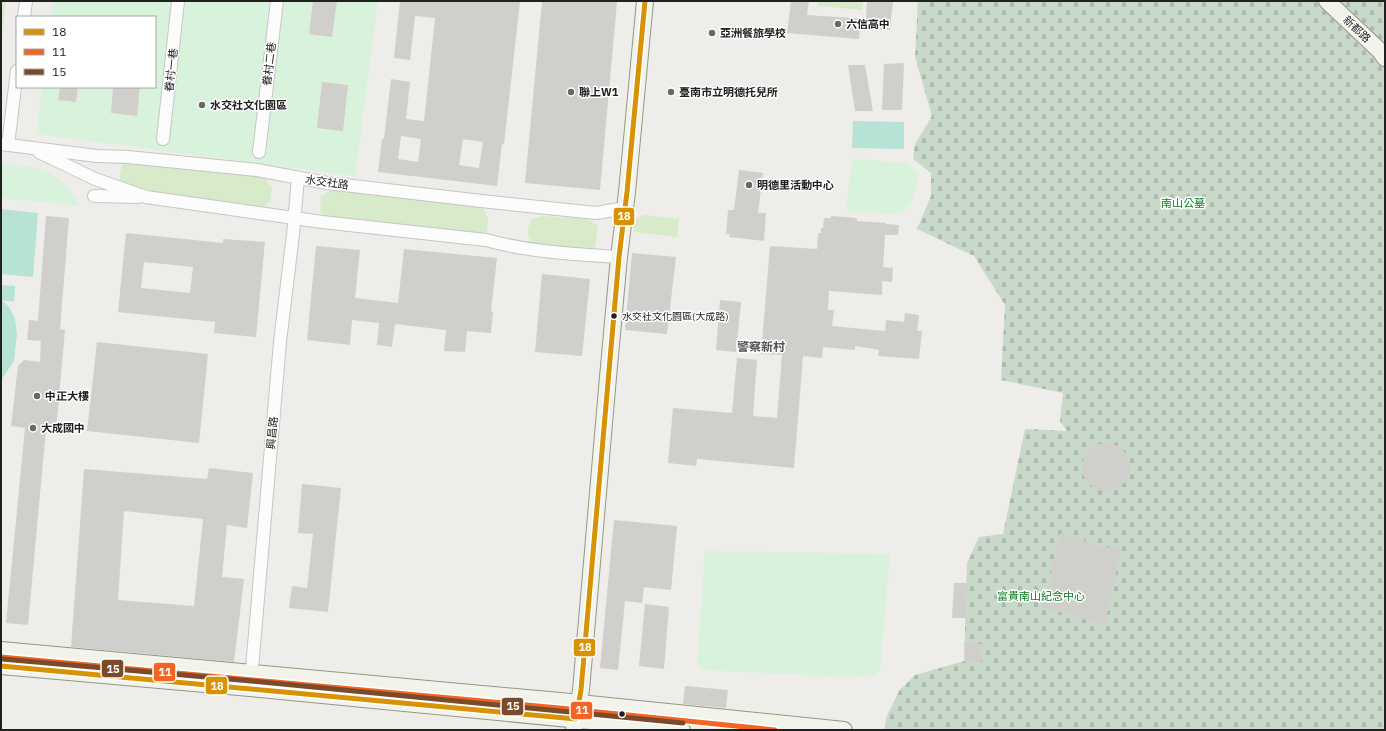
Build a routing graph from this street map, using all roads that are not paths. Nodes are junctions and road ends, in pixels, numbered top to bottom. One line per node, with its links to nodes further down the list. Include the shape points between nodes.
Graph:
1 (26, 1): 6 (street)
2 (178, 1): 9 (street, 眷村一巷)
3 (277, 1): 12 (street, 眷村二巷)
4 (645, 1): 16 (street)
5 (1328, 1): 7 (street, 新都路)
6 (24, 16)
7 (1385, 58)
8 (16, 78): 10 (street)
9 (163, 139)
10 (5, 144): 11 (street, 水交社路)
11 (29, 147): 13 (street, 水交社路, via 97,156 257,170); 15 (street, 水交社路, via 95,179)
12 (259, 152)
13 (298, 178): 16 (street, 水交社路, via 596,213); 17 (street, 興昌路)
14 (94, 196): 15 (street, 水交社路)
15 (146, 197): 17 (street, 水交社路)
16 (625, 208): 18 (street)
17 (295, 218): 18 (street, 水交社路, via 486,240 528,249); 21 (street, 興昌路, via 280,342)
18 (619, 257): 22 (street)
19 (1, 650): 21 (street)
20 (1, 666): 21 (street)
21 (251, 680): 22 (street); 23 (street)
22 (579, 703): 23 (street); 25 (street)
23 (575, 725): 24 (street)
24 (682, 730)
25 (844, 730)

